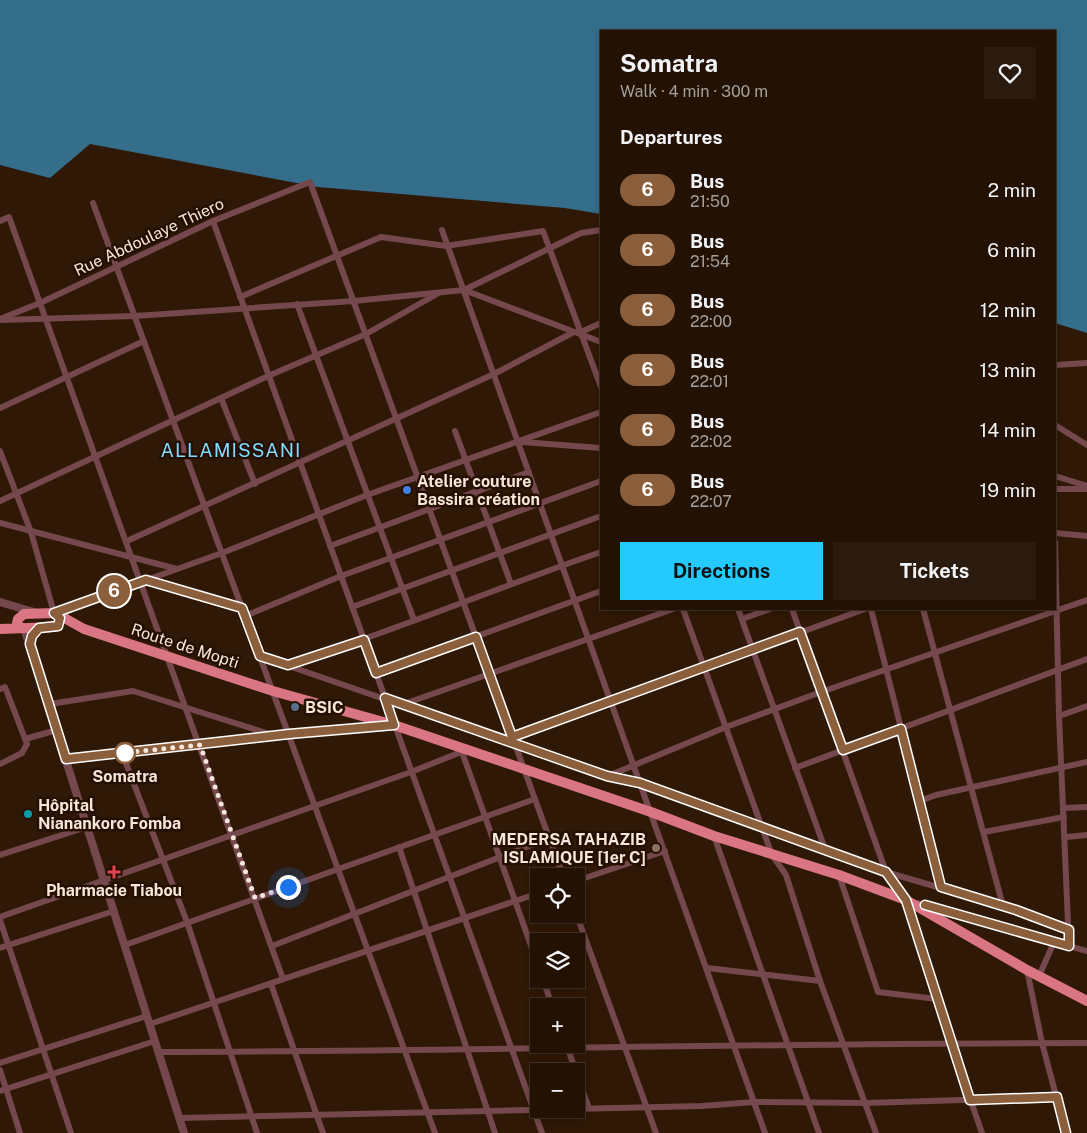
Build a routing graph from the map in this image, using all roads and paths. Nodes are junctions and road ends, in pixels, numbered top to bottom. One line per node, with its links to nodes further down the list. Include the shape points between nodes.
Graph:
1 (94, 203): 9 (street)
2 (0, 221): 14 (street, via 9,216)
3 (213, 222): 8 (street, Rue Abdoulaye Thiero, via 310,182); 9 (street, Rue Abdoulaye Thiero); 12 (street)
4 (442, 230): 6 (street)
5 (600, 230): 7 (street, via 581,233)
6 (446, 246): 7 (street, via 543,231); 8 (street, via 381,237); 10 (street)
7 (550, 249): 10 (street); 23 (street)
8 (336, 256): 12 (street); 13 (street)
9 (117, 268): 14 (street, Rue Abdoulaye Thiero); 17 (street)
10 (464, 290): 11 (street); 21 (street); 29 (street)
11 (439, 293): 13 (street); 22 (street)
12 (240, 297): 16 (street)
13 (354, 301): 15 (street); 22 (street)
14 (40, 303): 18 (street, Rue Abdoulaye Thiero); 19 (street)
15 (297, 304): 16 (street); 26 (street)
16 (244, 308): 17 (street); 31 (street)
17 (135, 316): 19 (street); 24 (street)
18 (0, 319): 19 (street)
19 (46, 320): 30 (street)
20 (600, 324): 23 (street)
21 (572, 333): 23 (street); 29 (street)
22 (366, 334): 26 (street); 36 (street)
23 (582, 334): 25 (street); 32 (street)
24 (144, 341): 30 (street); 37 (street)
25 (600, 342)
26 (316, 355): 31 (street); 40 (street)
27 (1087, 362): 28 (street)
28 (1056, 365)
29 (494, 374): 36 (street); 41 (street)
30 (67, 376): 34 (street); 45 (street)
31 (268, 376): 33 (street); 47 (street)
32 (600, 384)
33 (221, 398): 37 (street); 52 (street)
34 (0, 408)
35 (600, 412): 41 (street)
36 (397, 419): 40 (street); 50 (street)
37 (173, 421): 45 (street); 60 (street)
38 (1056, 426): 42 (street)
39 (455, 431): 46 (street)
40 (348, 441): 47 (street); 57 (street)
41 (518, 442): 43 (street); 46 (street); 48 (street)
42 (1087, 445)
43 (600, 448)
44 (0, 451): 56 (street)
45 (97, 457): 56 (street); 72 (street)
46 (466, 460): 50 (street); 55 (street)
47 (300, 463): 52 (street); 62 (street)
48 (529, 472): 55 (street); 59 (street)
49 (1056, 476): 53 (street)
50 (418, 477): 57 (street); 61 (street)
51 (600, 481): 59 (street)
52 (254, 484): 60 (street)
53 (1087, 488): 54 (street)
54 (1056, 489)
55 (478, 492): 61 (street); 64 (street)
56 (16, 494): 58 (street); 67 (street)
57 (367, 495): 62 (street); 66 (street)
58 (0, 500)
59 (540, 503): 64 (street); 69 (street)
60 (205, 506): 72 (street); 75 (street)
61 (429, 509): 66 (street); 71 (street)
62 (318, 514): 73 (street); 75 (street)
63 (600, 516): 69 (street)
64 (489, 522): 71 (street); 76 (street)
65 (0, 523): 67 (street)
66 (379, 527): 73 (street); 78 (street)
67 (31, 532): 77 (street); 105 (street)
68 (1056, 533): 70 (street)
69 (551, 534): 76 (street); 80 (street)
70 (1087, 536)
71 (441, 540): 78 (street); 82 (street)
72 (127, 541): 77 (street)
73 (330, 546): 83 (street)
74 (600, 552): 80 (street)
75 (222, 553): 81 (street); 92 (street)
76 (500, 553): 82 (street); 85 (street)
77 (132, 556): 81 (street); 84 (street)
78 (391, 558): 83 (street); 86 (street)
79 (1056, 564): 94 (street)
80 (563, 566): 85 (street); 88 (street)
81 (177, 569): 84 (street)
82 (452, 570): 86 (street); 90 (street)
83 (341, 576): 93 (street); 107 (street)
84 (144, 581): 92 (street); 105 (street); 122 (street)
85 (512, 584): 90 (street)
86 (402, 588): 93 (street); 109 (street)
87 (600, 590): 88 (street)
88 (575, 600): 116 (street); 117 (street)
89 (1087, 600): 94 (street)
90 (463, 601): 109 (street); 116 (street)
91 (0, 602): 104 (street)
92 (242, 608): 107 (street)
93 (352, 608): 118 (street)
94 (1058, 609): 128 (street)
95 (670, 610): 117 (street)
96 (683, 610): 126 (street)
97 (738, 610): 108 (street)
98 (767, 610): 108 (street)
99 (792, 610): 115 (street)
100 (862, 610): 115 (street)
101 (871, 610): 127 (street)
102 (923, 610): 121 (street)
103 (1055, 610): 121 (street)
104 (39, 613): 105 (highway); 106 (highway)
105 (56, 614): 112 (highway, via 60,622); 114 (highway, Route de Mopti)
106 (20, 616): 110 (highway, via 17,623); 113 (highway)
107 (245, 616): 123 (street)
108 (742, 619): 120 (street)
109 (414, 620): 118 (street)
110 (23, 628): 111 (highway, Route de Mopti); 113 (highway, Route de Mopti); 119 (street)
111 (39, 628): 112 (highway, Route de Mopti); 119 (street)
112 (54, 628): 114 (highway, Route de Mopti)
113 (0, 629)
114 (84, 629): 122 (highway, Route de Mopti)
115 (800, 632): 120 (street); 133 (street)
116 (476, 637): 129 (street); 130 (street)
117 (588, 638): 130 (street); 135 (street)
118 (364, 640): 125 (street); 129 (street)
119 (30, 644): 136 (street)
120 (752, 649): 126 (street); 140 (street)
121 (934, 652): 127 (street); 141 (street)
122 (168, 655): 132 (highway, Route de Mopti); 138 (street)
123 (260, 656): 125 (street); 132 (street)
124 (1087, 659): 128 (street)
125 (288, 665): 134 (street)
126 (704, 666): 135 (street); 144 (street)
127 (886, 670): 133 (street); 145 (street)
128 (1060, 670): 141 (street); 142 (street)
129 (376, 673): 134 (street)
130 (490, 675): 137 (street); 150 (street)
131 (0, 689): 149 (street, via 5,687)
132 (273, 691): 143 (highway, Route de Mopti); 147 (street)
133 (821, 692): 140 (street); 152 (street)
134 (385, 698): 137 (street); 143 (street)
135 (611, 700): 150 (street); 158 (street)
136 (50, 704): 138 (street, via 133,691); 146 (street)
137 (404, 704): 150 (street)
138 (185, 706): 148 (street); 151 (street)
139 (1087, 706): 142 (street)
140 (775, 711): 144 (street); 160 (street)
141 (952, 711): 145 (street); 165 (street)
142 (1059, 716): 159 (street)
143 (394, 725): 147 (street); 153 (highway, Route de Mopti); 162 (street)
144 (726, 727): 158 (street); 175 (street)
145 (901, 729): 152 (street); 167 (street)
146 (57, 730): 149 (street); 155 (street)
147 (289, 734): 148 (street); 168 (street)
148 (275, 736): 151 (street)
149 (25, 739): 157 (street, via 27,744 22,753)
150 (513, 740): 161 (street); 163 (street)
151 (200, 745): 154 (street); 177 (street)
152 (843, 750): 160 (street); 192 (street)
153 (464, 751): 161 (highway, Route de Mopti); 162 (street); 172 (street)
154 (122, 753): 155 (street); 189 (street)
155 (66, 759): 174 (street)
156 (1087, 762): 159 (street)
157 (0, 764)
158 (634, 765): 163 (street); 164 (street)
159 (1062, 767): 165 (street); 170 (street)
160 (795, 768): 184 (street)
161 (524, 771): 166 (street); 171 (highway, Route de Mopti)
162 (411, 772): 168 (street); 178 (street)
163 (607, 776): 164 (street)
164 (640, 783): 171 (street); 175 (street)
165 (971, 787): 167 (street); 176 (street)
166 (535, 799): 172 (street); 182 (street)
167 (920, 801): 197 (street)
168 (315, 805): 177 (street); 191 (street)
169 (1087, 807): 170 (street)
170 (1064, 808): 173 (street)
171 (651, 812): 180 (highway, Route de Mopti); 185 (street)
172 (485, 817): 178 (street); 188 (street)
173 (1064, 818): 176 (street); 181 (street)
174 (87, 827): 186 (street); 196 (street)
175 (763, 829): 184 (street); 187 (street)
176 (984, 832): 203 (street)
177 (232, 834): 189 (street); 200 (street)
178 (434, 835): 183 (street); 194 (street)
179 (1087, 835): 181 (street)
180 (714, 836): 187 (highway, Route de Mopti); 223 (street)
181 (1066, 837): 210 (street)
182 (550, 838): 188 (street); 190 (street)
183 (400, 848): 191 (street); 198 (street)
184 (824, 849): 192 (street)
185 (665, 851): 195 (street); 221 (street)
186 (0, 855)
187 (772, 855): 193 (highway, Route de Mopti); 226 (street, via 786,875)
188 (500, 857): 194 (street); 202 (street)
189 (164, 859): 196 (street); 208 (street)
190 (560, 868)
191 (338, 869): 200 (street); 205 (street)
192 (886, 872): 197 (street); 201 (street)
193 (839, 875): 201 (highway, Route de Mopti); 228 (street, via 878,992)
194 (450, 876): 198 (street); 207 (street)
195 (585, 878)
196 (104, 880): 204 (street); 206 (street)
197 (941, 887): 203 (street)
198 (414, 890): 205 (street); 211 (street)
199 (530, 896): 202 (street)
200 (255, 898): 208 (street); 216 (street)
201 (906, 900): 212 (street); 222 (highway, Route de Mopti); 228 (street)
202 (515, 901): 207 (street); 213 (street)
203 (1003, 906): 210 (street)
204 (114, 911): 214 (street); 215 (street)
205 (355, 913): 216 (street); 219 (street)
206 (0, 918): 215 (street)
207 (464, 918): 211 (street); 243 (street)
208 (187, 922): 214 (street); 230 (street)
209 (580, 923): 244 (street)
210 (1069, 930): 217 (street)
211 (427, 931): 219 (street); 242 (street)
212 (1054, 942): 217 (street); 224 (street)
213 (530, 943)
214 (125, 944): 231 (street)
215 (8, 945): 218 (street); 245 (street)
216 (272, 946): 225 (street)
217 (1069, 946): 220 (street)
218 (0, 948)
219 (368, 951): 225 (street); 246 (street)
220 (1087, 951)
221 (707, 968): 223 (street); 236 (street)
222 (1027, 970): 224 (highway, Route de Mopti); 234 (street)
223 (763, 975): 226 (street); 239 (street)
224 (1039, 976): 229 (highway, Route de Mopti)
225 (283, 979): 227 (street)
226 (820, 981): 238 (street)
227 (271, 984): 230 (street); 247 (street)
228 (937, 999): 237 (street)
229 (1087, 1001)
230 (214, 1003): 232 (street); 249 (street)
231 (147, 1016): 232 (street); 245 (street)
232 (150, 1024): 233 (street)
233 (155, 1041): 248 (street); 252 (street)
234 (1042, 1043): 235 (street); 237 (street); 255 (street)
235 (1087, 1043)
236 (733, 1044): 239 (street); 244 (street); 258 (street)
237 (951, 1044): 238 (street); 257 (street)
238 (845, 1045): 239 (street); 259 (street)
239 (788, 1046): 260 (street)
240 (530, 1047): 243 (street)
241 (585, 1047): 244 (street)
242 (466, 1048): 243 (street); 246 (street); 265 (street)
243 (511, 1048): 256 (street)
244 (625, 1048): 261 (street)
245 (43, 1049): 250 (street); 252 (street)
246 (405, 1049): 247 (street); 266 (street)
247 (294, 1050): 249 (street); 267 (street)
248 (158, 1052): 249 (street); 269 (street)
249 (230, 1052): 268 (street)
250 (0, 1063)
251 (0, 1070): 253 (street)
252 (51, 1075): 253 (street); 272 (street)
253 (3, 1090): 271 (street)
254 (585, 1097): 263 (street)
255 (1057, 1097): 257 (street); 284 (street)
256 (530, 1099)
257 (970, 1100): 259 (street); 283 (street)
258 (754, 1102): 260 (street); 261 (street); 280 (street)
259 (866, 1103): 260 (street); 282 (street)
260 (809, 1104): 281 (street)
261 (647, 1107): 263 (street); 279 (street)
262 (585, 1108): 263 (street)
263 (589, 1108)
264 (530, 1110): 265 (street)
265 (488, 1111): 266 (street); 277 (street)
266 (428, 1112): 267 (street); 276 (street)
267 (316, 1115): 268 (street); 275 (street)
268 (251, 1116): 269 (street); 274 (street)
269 (179, 1118): 273 (street)
270 (537, 1118): 278 (street)
271 (20, 1133)
272 (71, 1133)
273 (184, 1133)
274 (257, 1133)
275 (323, 1133)
276 (435, 1133)
277 (495, 1133)
278 (542, 1133)
279 (656, 1133)
280 (765, 1133)
281 (819, 1133)
282 (876, 1133)
283 (982, 1133)
284 (1066, 1133)

